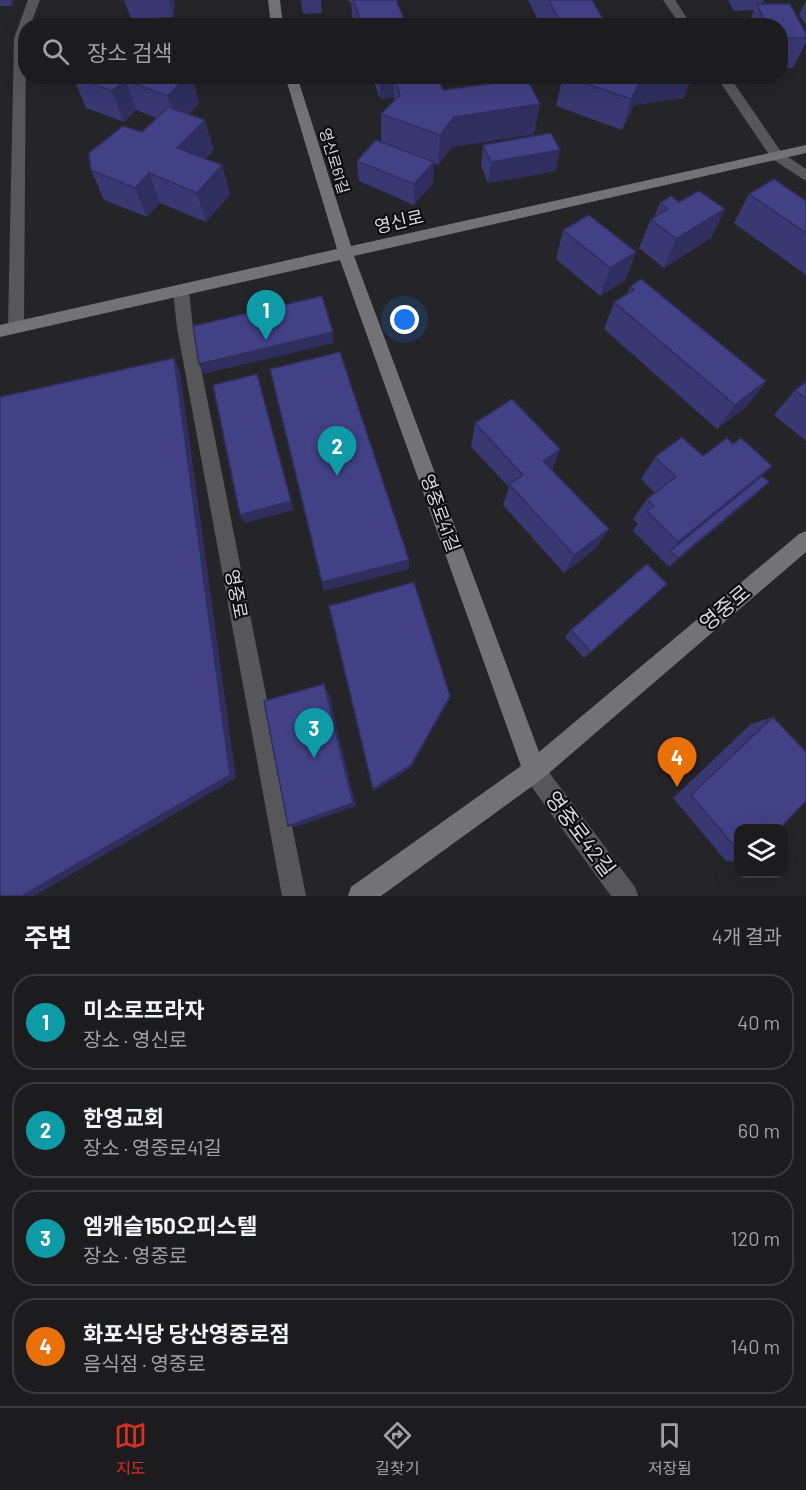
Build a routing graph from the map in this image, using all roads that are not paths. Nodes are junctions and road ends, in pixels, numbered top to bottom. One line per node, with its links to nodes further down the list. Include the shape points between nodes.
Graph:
1 (34, 0): 4 (street)
2 (274, 0): 5 (main road)
3 (669, 0): 6 (street)
4 (29, 18)
5 (276, 18)
6 (681, 18)
7 (22, 84): 15 (street)
8 (293, 84): 13 (main road, 영신로61길)
9 (728, 84): 11 (street)
10 (806, 149): 11 (main road, 영신로)
11 (777, 156): 12 (street); 13 (main road, 영신로)
12 (806, 176)
13 (346, 254): 14 (main road, 영신로); 18 (main road, 영중로41길)
14 (181, 291): 15 (main road, 영신로); 19 (street, 영중로)
15 (16, 327): 16 (main road, 영신로)
16 (0, 331)
17 (806, 540): 18 (main road, 영중로)
18 (534, 771): 20 (main road, 영중로); 21 (street, 영중로42길)
19 (294, 896)
20 (360, 896)
21 (626, 896)

